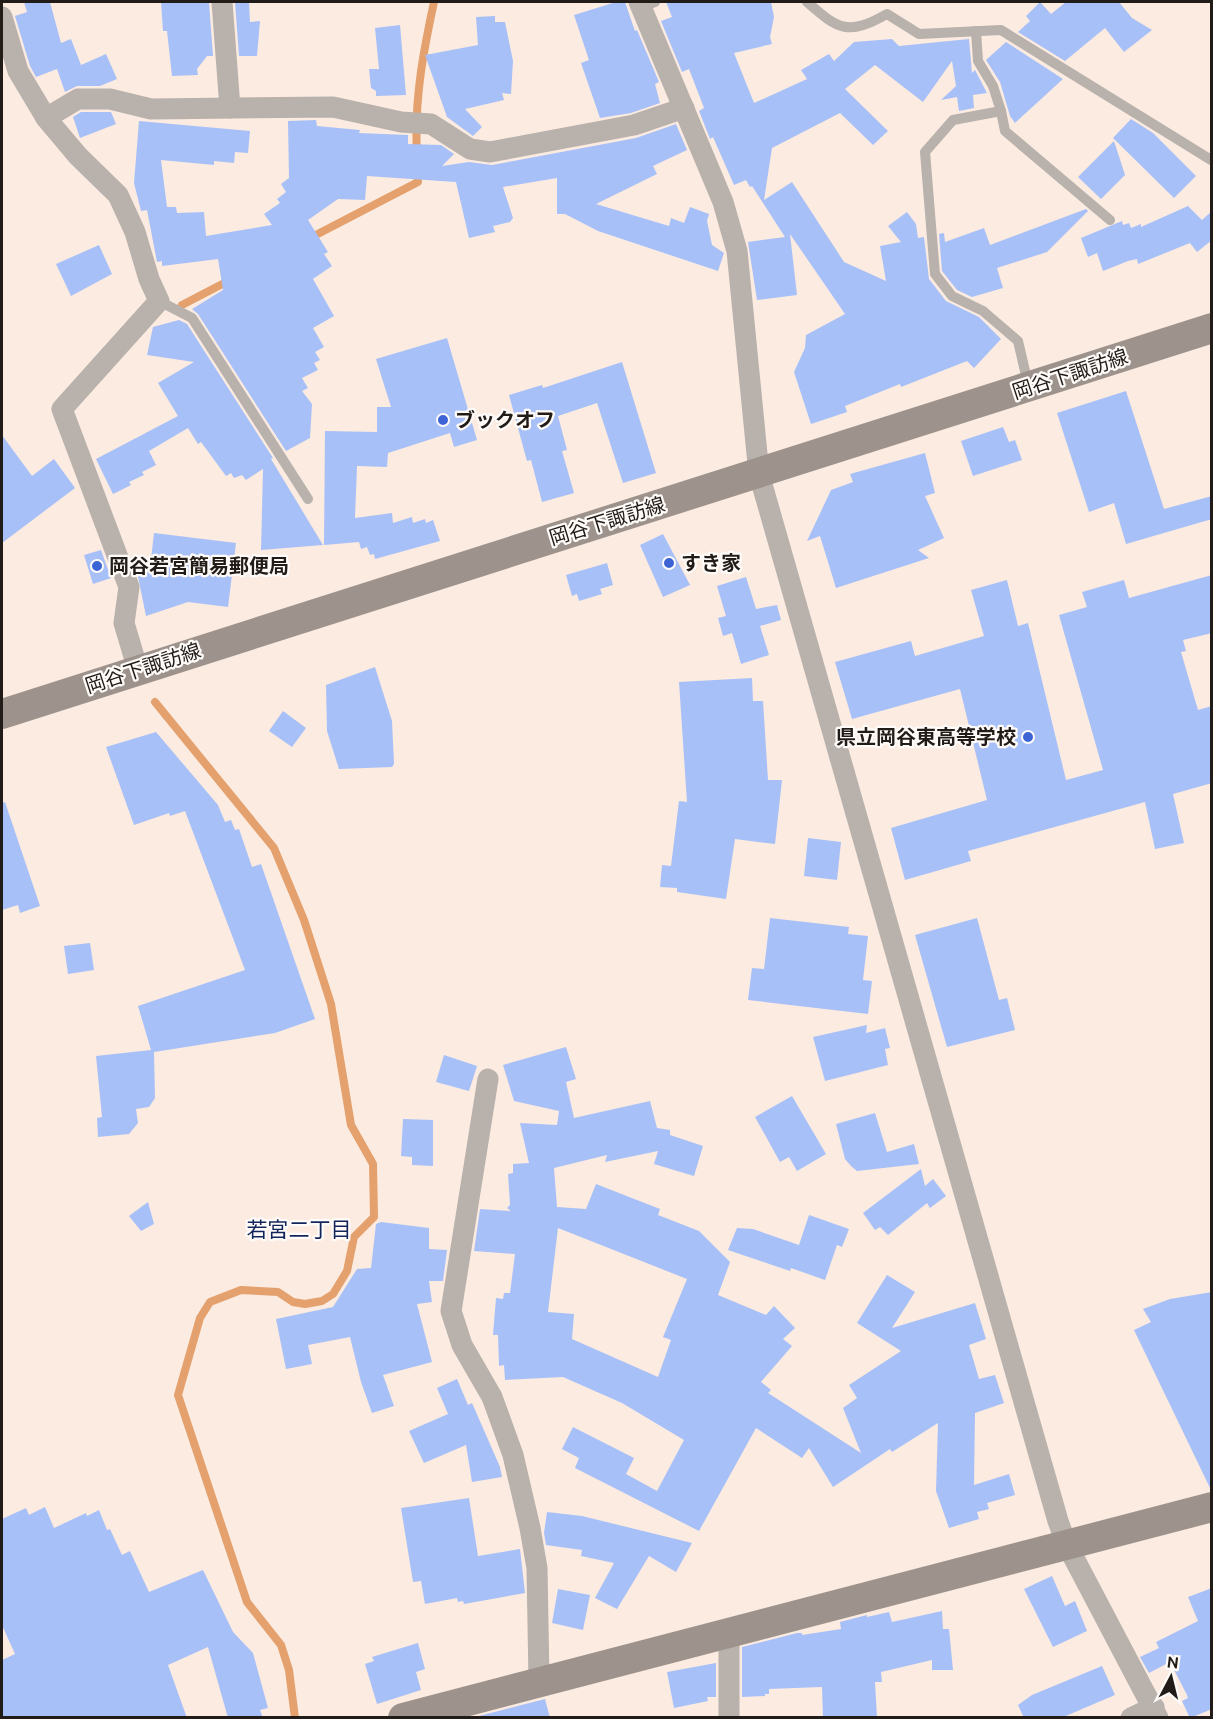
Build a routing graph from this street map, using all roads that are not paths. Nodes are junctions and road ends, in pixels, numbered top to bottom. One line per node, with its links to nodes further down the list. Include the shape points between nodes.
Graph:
1 (222, 2): 6 (street)
2 (807, 2): 5 (lane, via 834,25 864,27 887,14 919,34)
3 (645, 3): 7 (street)
4 (2, 17): 9 (street, via 18,71)
5 (976, 32): 8 (lane, via 978,61 993,86); 10 (lane, via 1001,30)
6 (230, 108): 7 (street, via 333,107 401,122 431,124 470,149 490,152 634,124); 9 (street, via 151,109 110,99 78,99)
7 (684, 108): 15 (street, via 723,202 737,251)
8 (1001, 111): 11 (lane, via 1005,131); 14 (lane, via 953,120 925,152 935,274 952,296 983,311 1018,341)
9 (46, 118): 12 (street, via 118,195)
10 (1211, 160)
11 (1110, 220)
12 (159, 301): 16 (lane, via 192,318); 17 (street, via 62,409 129,587 124,623)
13 (1212, 328): 14 (main road, 岡谷下諏訪線)
14 (1029, 387): 15 (main road, 岡谷下諏訪線)
15 (759, 474): 17 (main road, 岡谷下諏訪線); 21 (street)
16 (308, 500)
17 (138, 670): 18 (main road, 岡谷下諏訪線)
18 (2, 714)
19 (488, 1079): 23 (street, via 451,1311 462,1345 492,1397 513,1455 537,1568)
20 (1212, 1507): 21 (main road)
21 (1066, 1543): 22 (main road); 24 (street)
22 (729, 1631): 23 (main road); 26 (street)
23 (539, 1680): 25 (main road)
24 (1156, 1712): 27 (street)
25 (403, 1718)
26 (729, 1718)
27 (1131, 1718)

